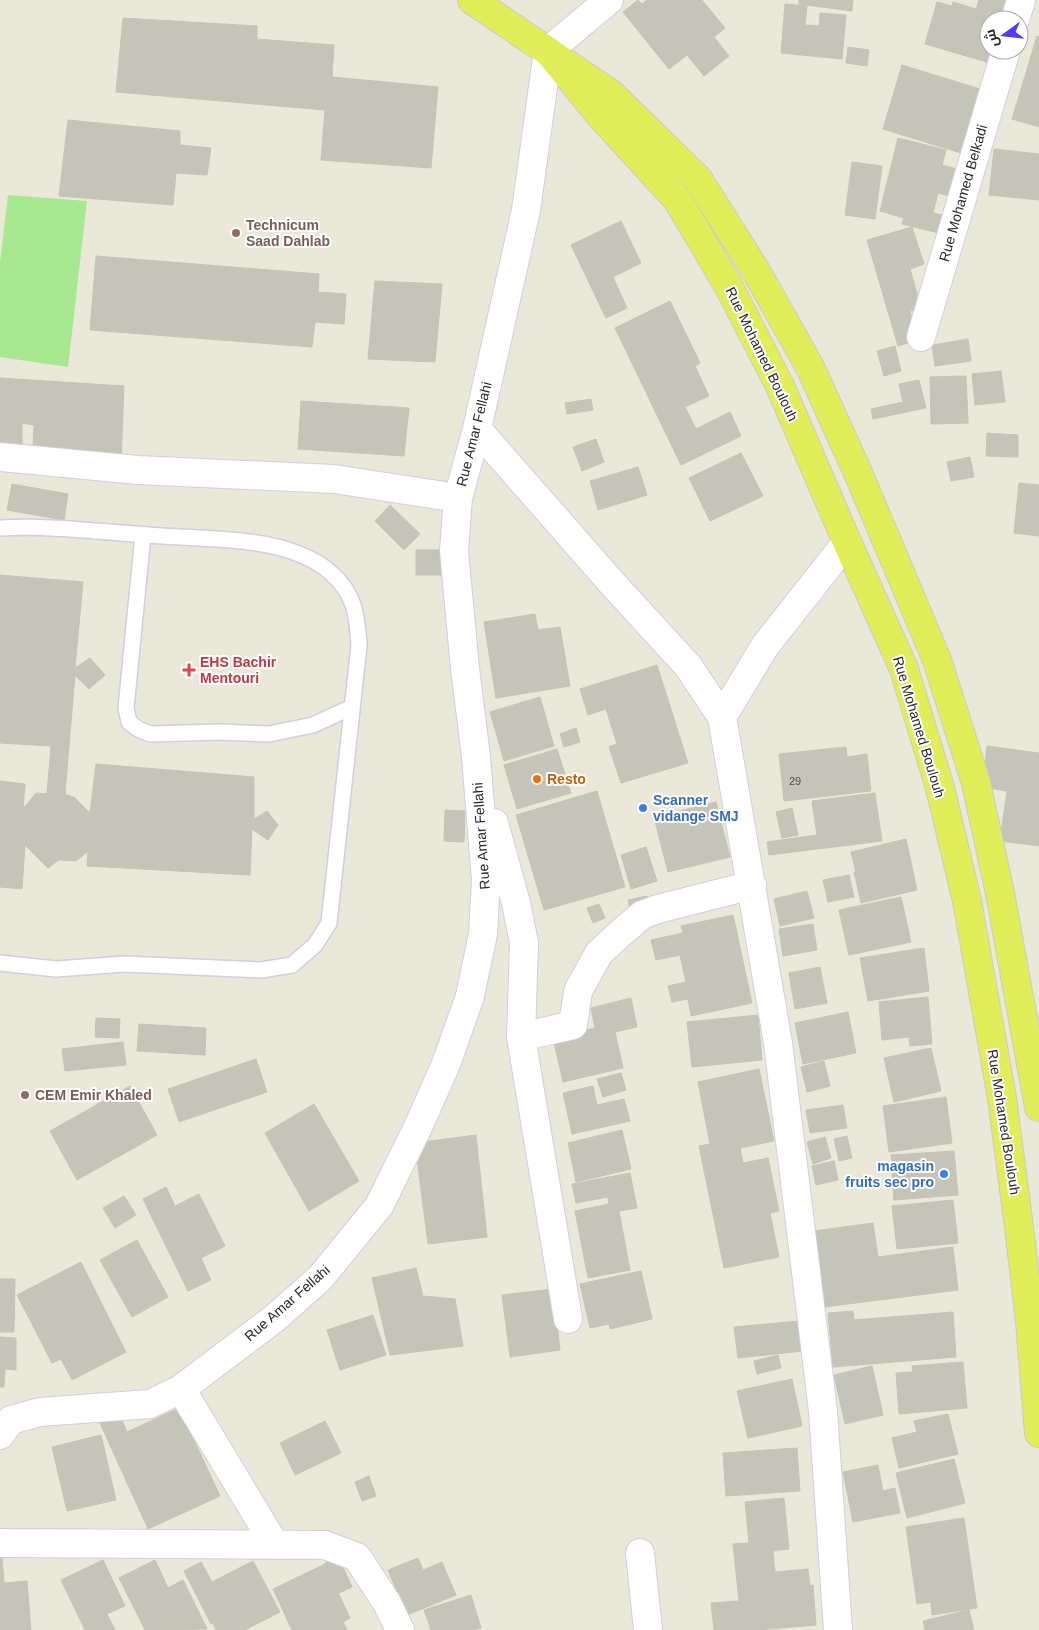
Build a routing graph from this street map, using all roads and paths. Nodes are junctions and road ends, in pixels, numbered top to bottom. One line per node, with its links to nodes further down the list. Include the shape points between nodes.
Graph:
1 (472, 0): 3 (main road)
2 (609, 0): 3 (street)
3 (548, 51): 6 (street, Rue Amar Fellahi, via 526,210); 11 (main road, Rue Mohamed Boulouh, via 599,114 677,199 728,285 780,386); 18 (main road, via 611,94 698,179 756,270 810,367 934,651 976,783 1000,893)
4 (1003, 60): 5 (street, Rue Mohamed Belkadi)
5 (921, 337)
6 (477, 429): 8 (street, Rue Amar Fellahi); 13 (street, via 688,666)
7 (0, 457): 8 (street, via 138,470 334,479)
8 (458, 498): 14 (street, Rue Amar Fellahi, via 454,551)
9 (0, 528): 10 (lane)
10 (143, 535): 12 (lane, via 246,542 279,548 309,558 331,573 348,590 357,616 359,645); 12 (lane, via 126,708 129,722 138,730 150,734 269,734 313,725)
11 (847, 542): 13 (street, via 765,646); 20 (main road, Rue Mohamed Boulouh, via 904,669 940,788 967,901 1002,1098)
12 (352, 707): 16 (lane, via 329,923 315,945 292,965 261,970 125,964 56,969)
13 (722, 717): 15 (street)
14 (476, 757): 17 (street, via 524,944); 21 (street, Rue Amar Fellahi, via 486,880 483,934 470,996 446,1064 418,1127 379,1206 320,1278 275,1318)
15 (752, 885): 17 (street, via 642,916 599,953 578,991 573,1025); 29 (street, via 778,1042 823,1410)
16 (0, 963)
17 (521, 1036): 19 (street)
18 (1039, 1107)
19 (568, 1319)
20 (1035, 1321): 22 (main road, Rue Mohamed Boulouh)
21 (181, 1389): 23 (street, Rue Amar Fellahi, via 150,1404 40,1412 11,1420); 25 (street)
22 (1039, 1433)
23 (0, 1435)
24 (0, 1542): 25 (street)
25 (275, 1545): 27 (street, via 325,1545 357,1557 387,1603)
26 (640, 1553): 28 (street)
27 (400, 1630)
28 (648, 1630)
29 (838, 1630)

